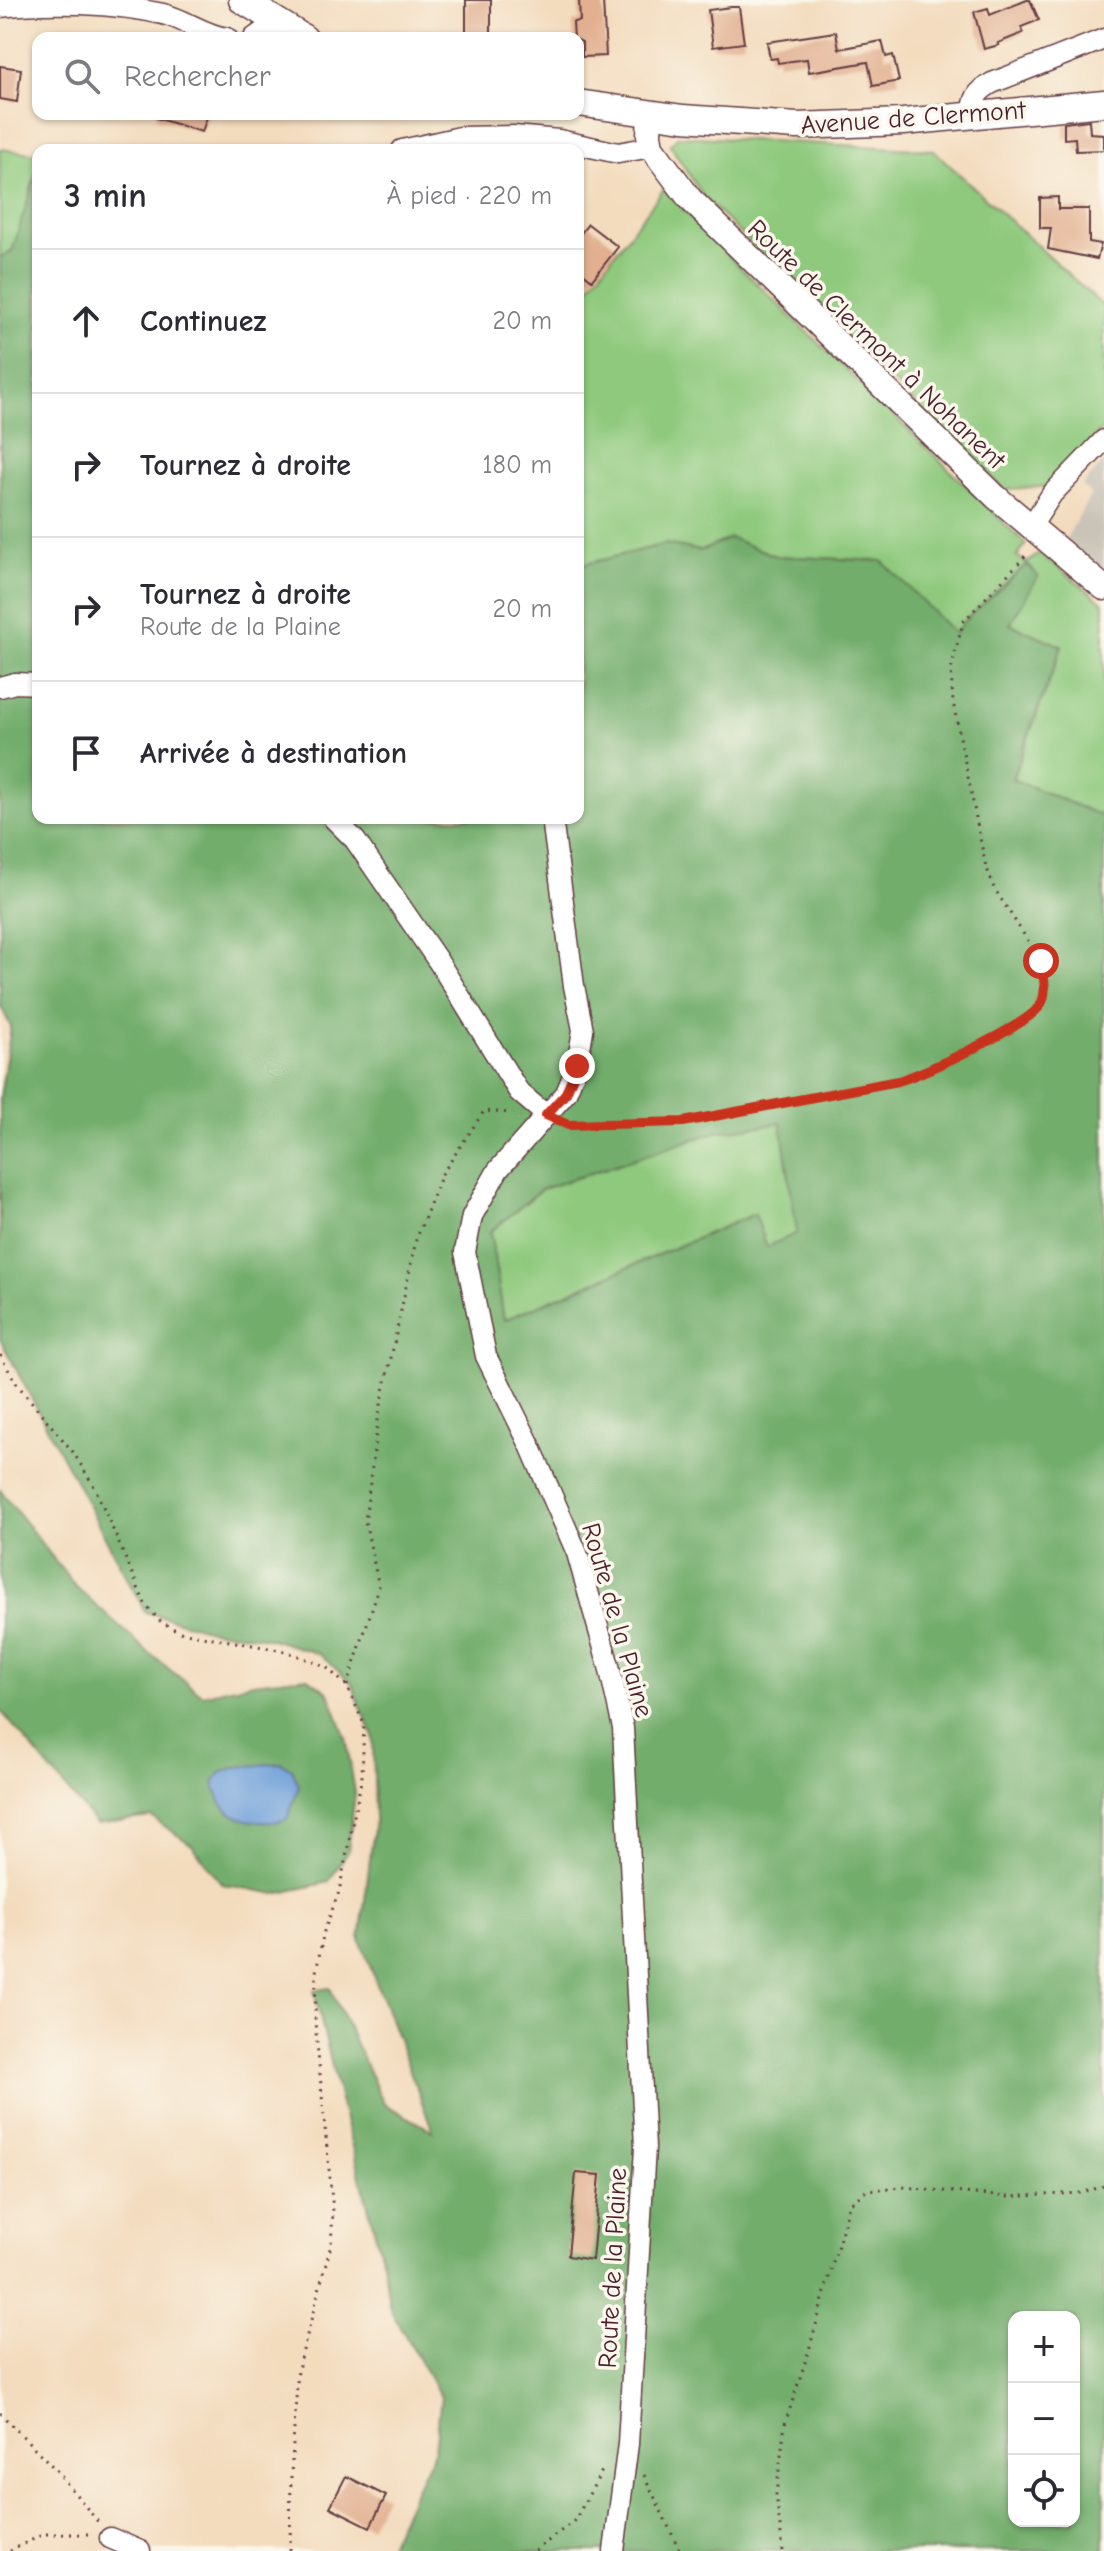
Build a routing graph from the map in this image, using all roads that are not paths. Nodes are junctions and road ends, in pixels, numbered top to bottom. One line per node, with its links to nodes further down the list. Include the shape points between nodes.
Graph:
1 (242, 0): 3 (main road)
2 (0, 7): 4 (street, via 60,3 166,14)
3 (276, 22): 5 (street); 6 (main road)
4 (208, 32)
5 (262, 32)
6 (294, 32)
7 (1104, 39): 11 (street, via 979,90)
8 (1104, 103): 11 (main road, Avenue de Clermont)
9 (584, 104): 10 (main road, Avenue de Clermont)
10 (650, 114): 11 (main road, Avenue de Clermont, via 797,126); 16 (street)
11 (972, 116)
12 (514, 143): 13 (street, via 460,137); 14 (street)
13 (429, 144)
14 (577, 144)
15 (584, 146): 16 (street, via 618,153)
16 (651, 147): 18 (street, Route de Clermont à Nohanent, via 726,237)
17 (1104, 440): 18 (street, via 1052,494)
18 (1037, 533): 19 (street, Route de Clermont à Nohanent)
19 (1104, 588)
20 (32, 684): 21 (street)
21 (0, 687)
22 (339, 824): 24 (street, via 438,961 519,1092)
23 (553, 824): 24 (street, Route de la Plaine, via 583,1030 566,1093)
24 (546, 1115): 27 (street, Route de la Plaine, via 498,1170 472,1216 465,1252 486,1356 577,1553 623,1728 645,2147 628,2444)
25 (110, 2538): 26 (street)
26 (140, 2551)
27 (614, 2551)

